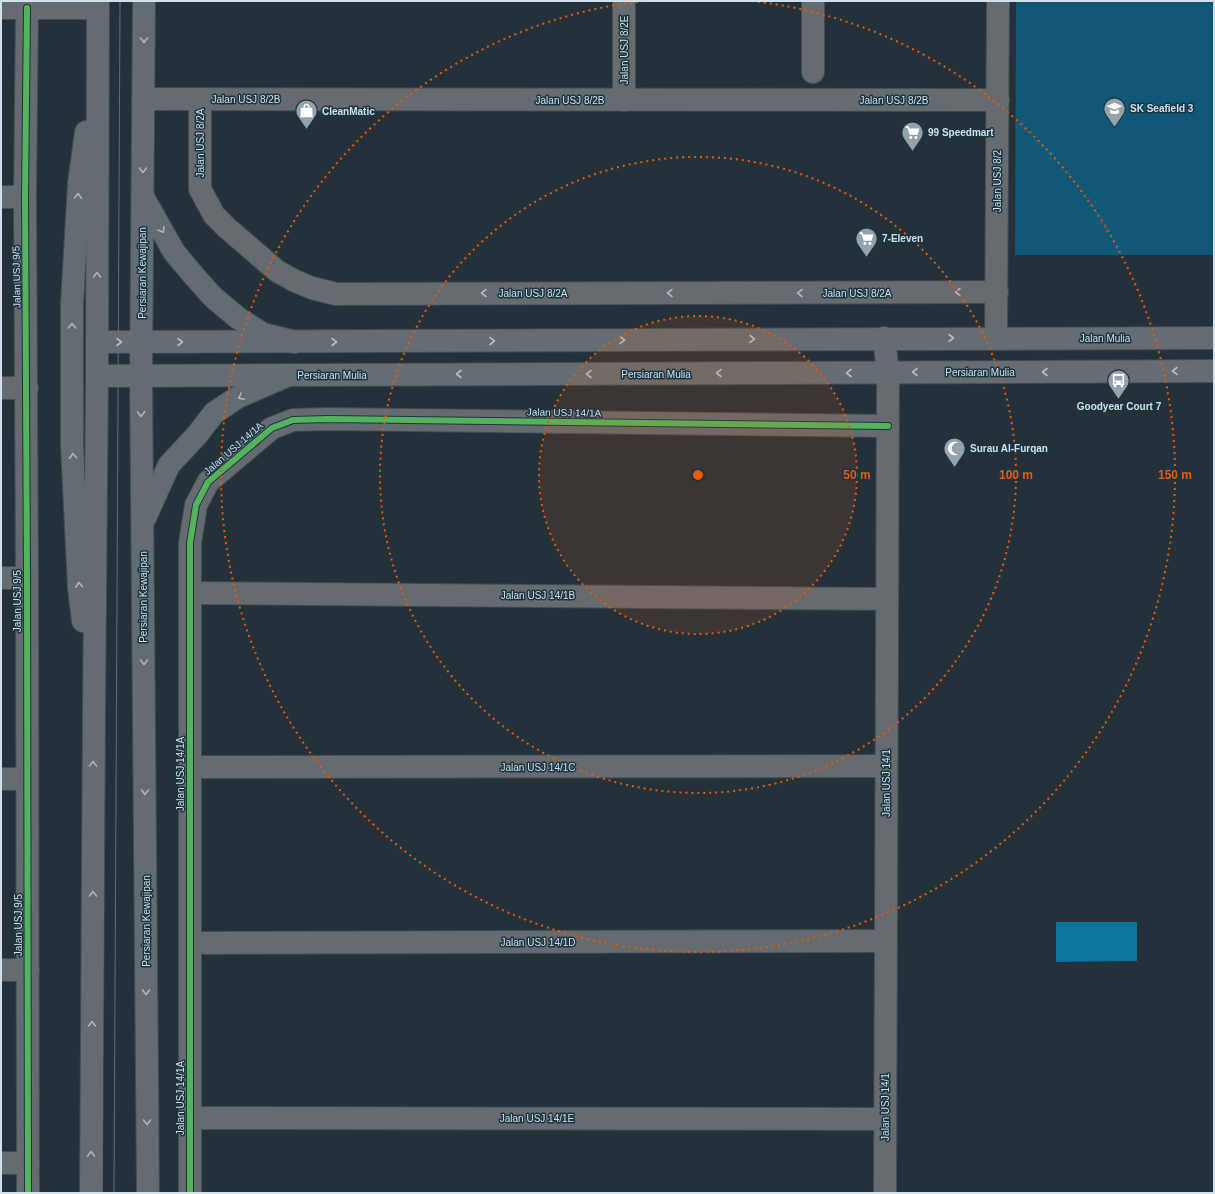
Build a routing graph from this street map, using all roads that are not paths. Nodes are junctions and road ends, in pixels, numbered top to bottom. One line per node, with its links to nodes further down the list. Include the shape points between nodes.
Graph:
1 (144, 1): 10 (main road, Persiaran Kewajipan, one-way to 10)
2 (624, 1): 12 (street, Jalan USJ 8/2E)
3 (813, 1): 9 (street)
4 (998, 1): 13 (street, Jalan USJ 8/2)
5 (98, 5): 7 (street); 8 (main road)
6 (1, 8): 7 (street)
7 (27, 8): 16 (street, Jalan USJ 9/5)
8 (98, 51): 21 (main road, one-way to 8); 37 (main road, one-way to 8, via 79,589 72,446 72,304 79,183)
9 (813, 72)
10 (143, 99): 11 (street, Jalan USJ 8/2B); 14 (main road, Persiaran Kewajipan, one-way to 14)
11 (200, 99): 12 (street, Jalan USJ 8/2B); 17 (street, Jalan USJ 8/2A, one-way to 11, via 336,294 312,288 277,271 214,215 200,189)
12 (624, 100): 13 (street, Jalan USJ 8/2B)
13 (998, 100): 17 (street, Jalan USJ 8/2)
14 (142, 196): 22 (main road, Persiaran Kewajipan); 23 (main road, one-way to 23, via 174,252 213,297 238,318 263,334)
15 (1, 197): 16 (street)
16 (25, 197): 30 (street, Jalan USJ 9/5)
17 (997, 292): 19 (street, Jalan USJ 8/2)
18 (884, 338): 19 (main road, one-way to 19); 23 (main road, one-way to 18); 25 (street, Jalan USJ 14/1)
19 (996, 338): 20 (main road, Jalan Mulia)
20 (1214, 338)
21 (97, 342): 22 (main road, one-way to 22); 28 (main road)
22 (141, 342): 23 (main road, one-way to 23); 26 (main road, Persiaran Kewajipan)
23 (295, 342)
24 (1214, 371): 25 (main road, Persiaran Mulia, one-way to 25)
25 (888, 373): 27 (main road, Persiaran Mulia, one-way to 27); 31 (street, Jalan USJ 14/1)
26 (141, 375): 27 (main road, Persiaran Mulia); 28 (main road, Persiaran Mulia); 32 (main road, Persiaran Kewajipan, one-way to 32)
27 (289, 375): 32 (main road, one-way to 32, via 238,397 214,413 169,465)
28 (97, 376): 37 (main road)
29 (1, 388): 30 (street)
30 (26, 388): 34 (street, Jalan USJ 9/5)
31 (888, 426): 35 (street, Jalan USJ 14/1A, via 293,420 272,428 208,482 196,505 190,543); 36 (street, Jalan USJ 14/1)
32 (142, 525): 52 (main road, Persiaran Kewajipan, one-way to 52)
33 (1, 578): 34 (street)
34 (27, 578): 41 (street, Jalan USJ 9/5)
35 (190, 593): 36 (street, Jalan USJ 14/1B); 39 (street, Jalan USJ 14/1A)
36 (887, 599): 38 (street, Jalan USJ 14/1)
37 (94, 708): 51 (main road, one-way to 37)
38 (886, 766): 39 (street, Jalan USJ 14/1C); 42 (street, Jalan USJ 14/1)
39 (190, 767): 43 (street, Jalan USJ 14/1A)
40 (1, 779): 41 (street)
41 (27, 779): 45 (street, Jalan USJ 9/5)
42 (886, 941): 43 (street, Jalan USJ 14/1D); 47 (street, Jalan USJ 14/1)
43 (190, 943): 46 (street, Jalan USJ 14/1A)
44 (1, 970): 45 (street)
45 (28, 970): 49 (street, Jalan USJ 9/5)
46 (190, 1118): 47 (street, Jalan USJ 14/1E); 53 (street, Jalan USJ 14/1A)
47 (885, 1119): 54 (street, Jalan USJ 14/1)
48 (1, 1163): 49 (street)
49 (28, 1163): 50 (street, Jalan USJ 9/5)
50 (28, 1193)
51 (91, 1193)
52 (148, 1193)
53 (190, 1193)
54 (885, 1193)

